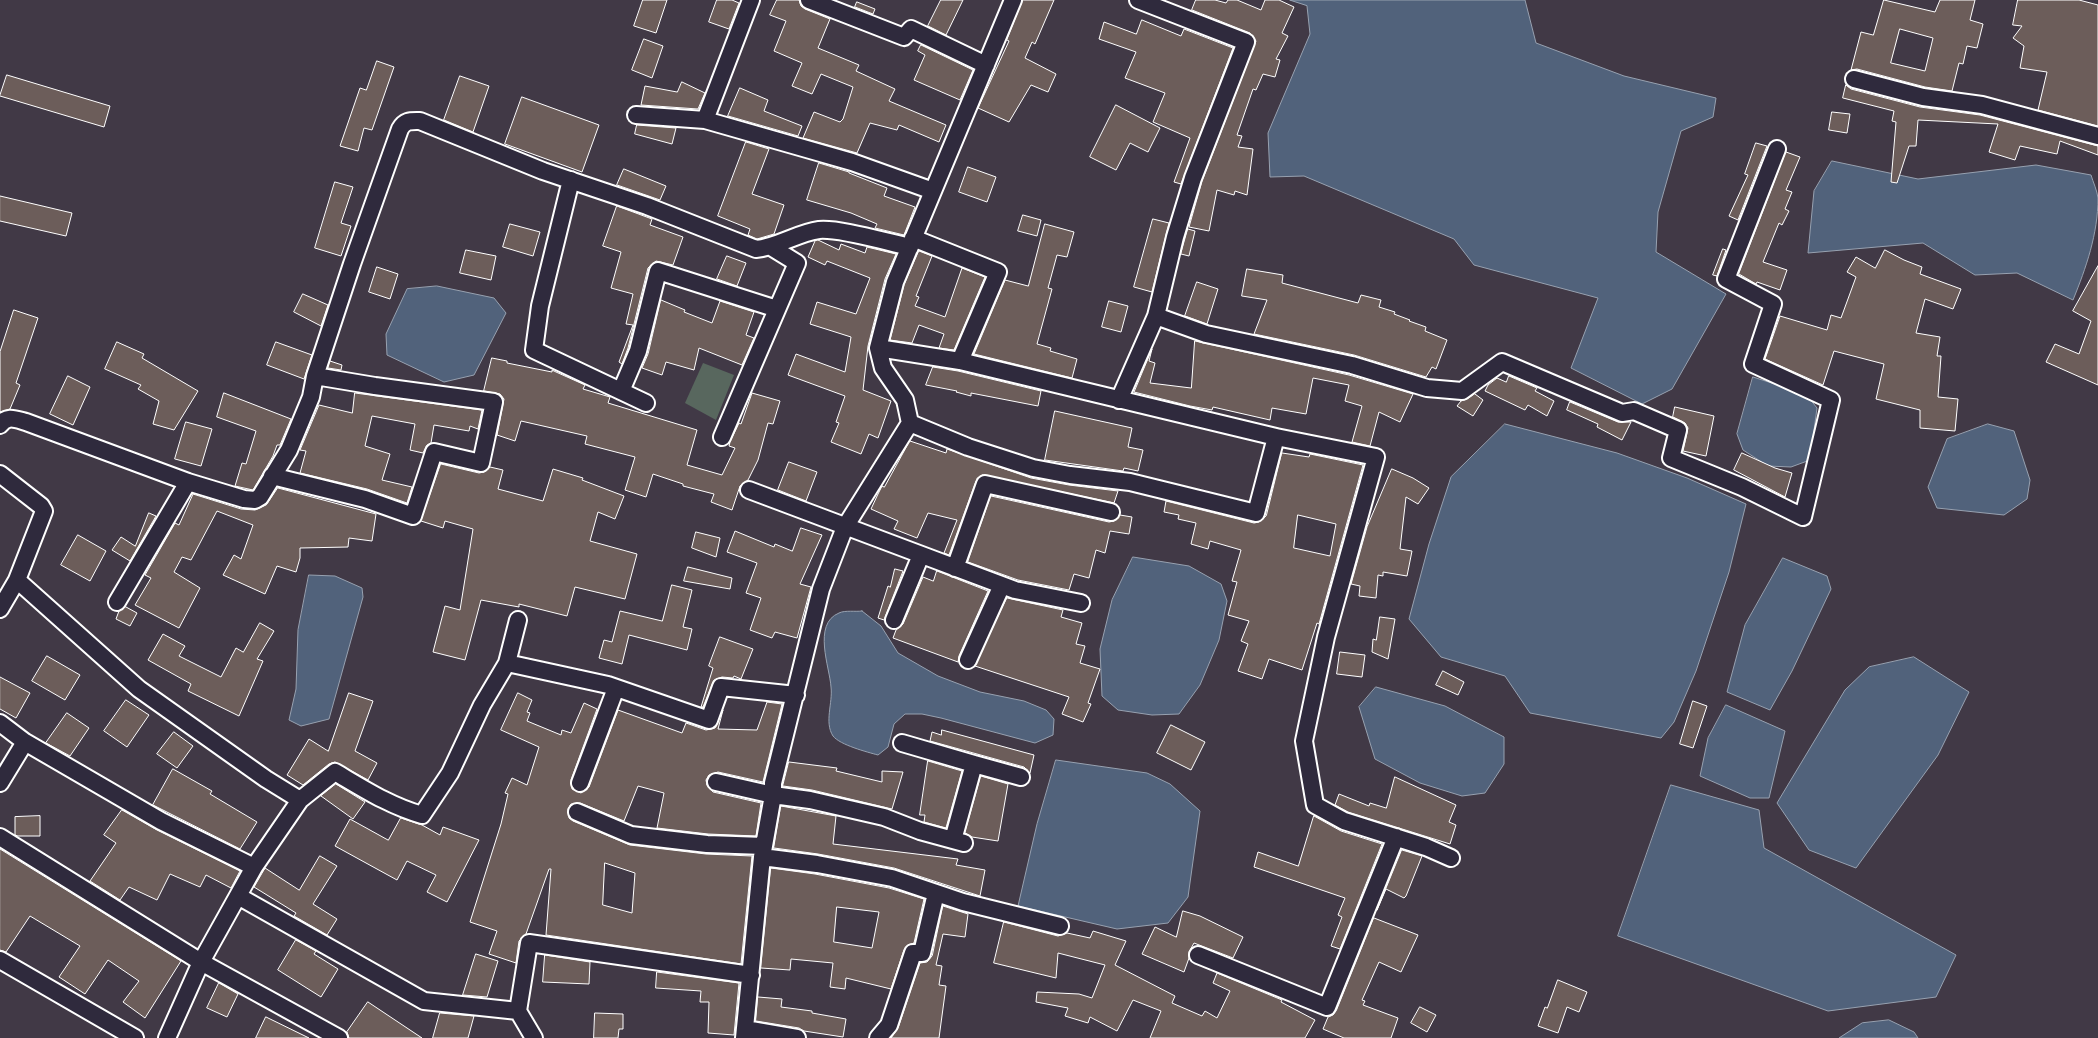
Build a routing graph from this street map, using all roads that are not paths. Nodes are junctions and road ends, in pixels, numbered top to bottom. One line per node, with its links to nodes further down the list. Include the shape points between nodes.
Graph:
1 (751, 0): 8 (street)
2 (809, 0): 5 (street, via 904,37 910,29)
3 (1013, 0): 5 (street)
4 (1138, 0): 16 (street, via 1246,42 1193,178)
5 (986, 65): 12 (street)
6 (1854, 80): 9 (street, via 1922,97 1982,105)
7 (636, 115): 8 (street)
8 (705, 120): 12 (street, via 852,162)
9 (2098, 136)
10 (1777, 149): 16 (street, via 1726,278 1773,304 1753,364 1832,400 1803,517 1671,458 1678,430 1634,411 1622,412 1502,362 1462,391 1427,388 1352,365 1206,334)
11 (570, 180): 14 (street, via 647,206 744,246 756,249); 19 (street, via 420,121 403,124); 20 (street, via 540,306 534,350)
12 (933, 191): 13 (street)
13 (911, 243): 14 (street, via 818,230); 17 (street, via 895,282); 18 (street, via 998,272)
14 (770, 247): 15 (street, via 797,263)
15 (777, 309): 20 (street, via 658,271 638,351); 25 (street)
16 (1156, 316): 21 (street)
17 (878, 348): 18 (street); 23 (street, via 883,368 905,400)
18 (960, 361): 21 (street)
19 (315, 376): 28 (street, via 311,397 289,450); 28 (street, via 494,402 481,463 434,452 413,516 366,499)
20 (621, 391): 22 (street)
21 (1119, 400): 26 (street)
22 (646, 402)
23 (910, 423): 26 (street, via 968,447 1033,468 1070,476 1130,482 1256,513); 32 (street)
24 (0, 425): 29 (street, via 10,418 26,422)
25 (722, 437)
26 (1276, 438): 58 (street, via 1376,457 1326,637 1304,741 1314,805 1344,821)
27 (0, 474): 35 (street, via 44,511)
28 (272, 476): 29 (street, via 255,500)
29 (188, 482): 37 (street)
30 (749, 490): 32 (street)
31 (1111, 512): 34 (street, via 985,484)
32 (845, 527): 33 (street); 45 (street, via 821,589)
33 (921, 556): 34 (street); 41 (street)
34 (955, 568): 36 (street)
35 (17, 580): 39 (street); 55 (street, via 139,689)
36 (1002, 585): 38 (street); 42 (street)
37 (117, 602)
38 (1081, 602)
39 (0, 609)
40 (518, 620): 43 (street)
41 (894, 620)
42 (968, 660)
43 (507, 663): 44 (street); 55 (street, via 482,705 450,773 422,815 381,800 335,772)
44 (616, 688): 45 (street, via 709,720 721,687); 53 (street)
45 (796, 695): 54 (street, via 773,783)
46 (0, 723): 47 (street)
47 (25, 742): 52 (street); 61 (street, via 160,821)
48 (902, 743): 49 (street)
49 (974, 764): 50 (street); 54 (street, via 958,842 884,817)
50 (1021, 776)
51 (716, 782): 54 (street)
52 (0, 783)
53 (580, 783)
54 (773, 795): 59 (street)
55 (300, 800): 61 (street)
56 (577, 812): 59 (street, via 631,835)
57 (0, 837): 67 (street)
58 (1396, 837): 60 (street); 65 (street, via 1327,1006)
59 (763, 852): 62 (street, via 892,878); 68 (street)
60 (1451, 858)
61 (254, 867): 63 (street)
62 (936, 892): 64 (street, via 963,902); 76 (street, via 922,953 913,953 889,1025)
63 (238, 896): 67 (street); 69 (street, via 424,1001)
64 (1060, 926)
65 (1198, 955)
66 (0, 960): 71 (street)
67 (201, 962): 72 (street); 73 (street)
68 (751, 975): 69 (street, via 528,943); 70 (street)
69 (518, 1011): 74 (street)
70 (745, 1034): 75 (street)
71 (135, 1038)
72 (167, 1038)
73 (339, 1038)
74 (534, 1038)
75 (797, 1038)
76 (878, 1038)

